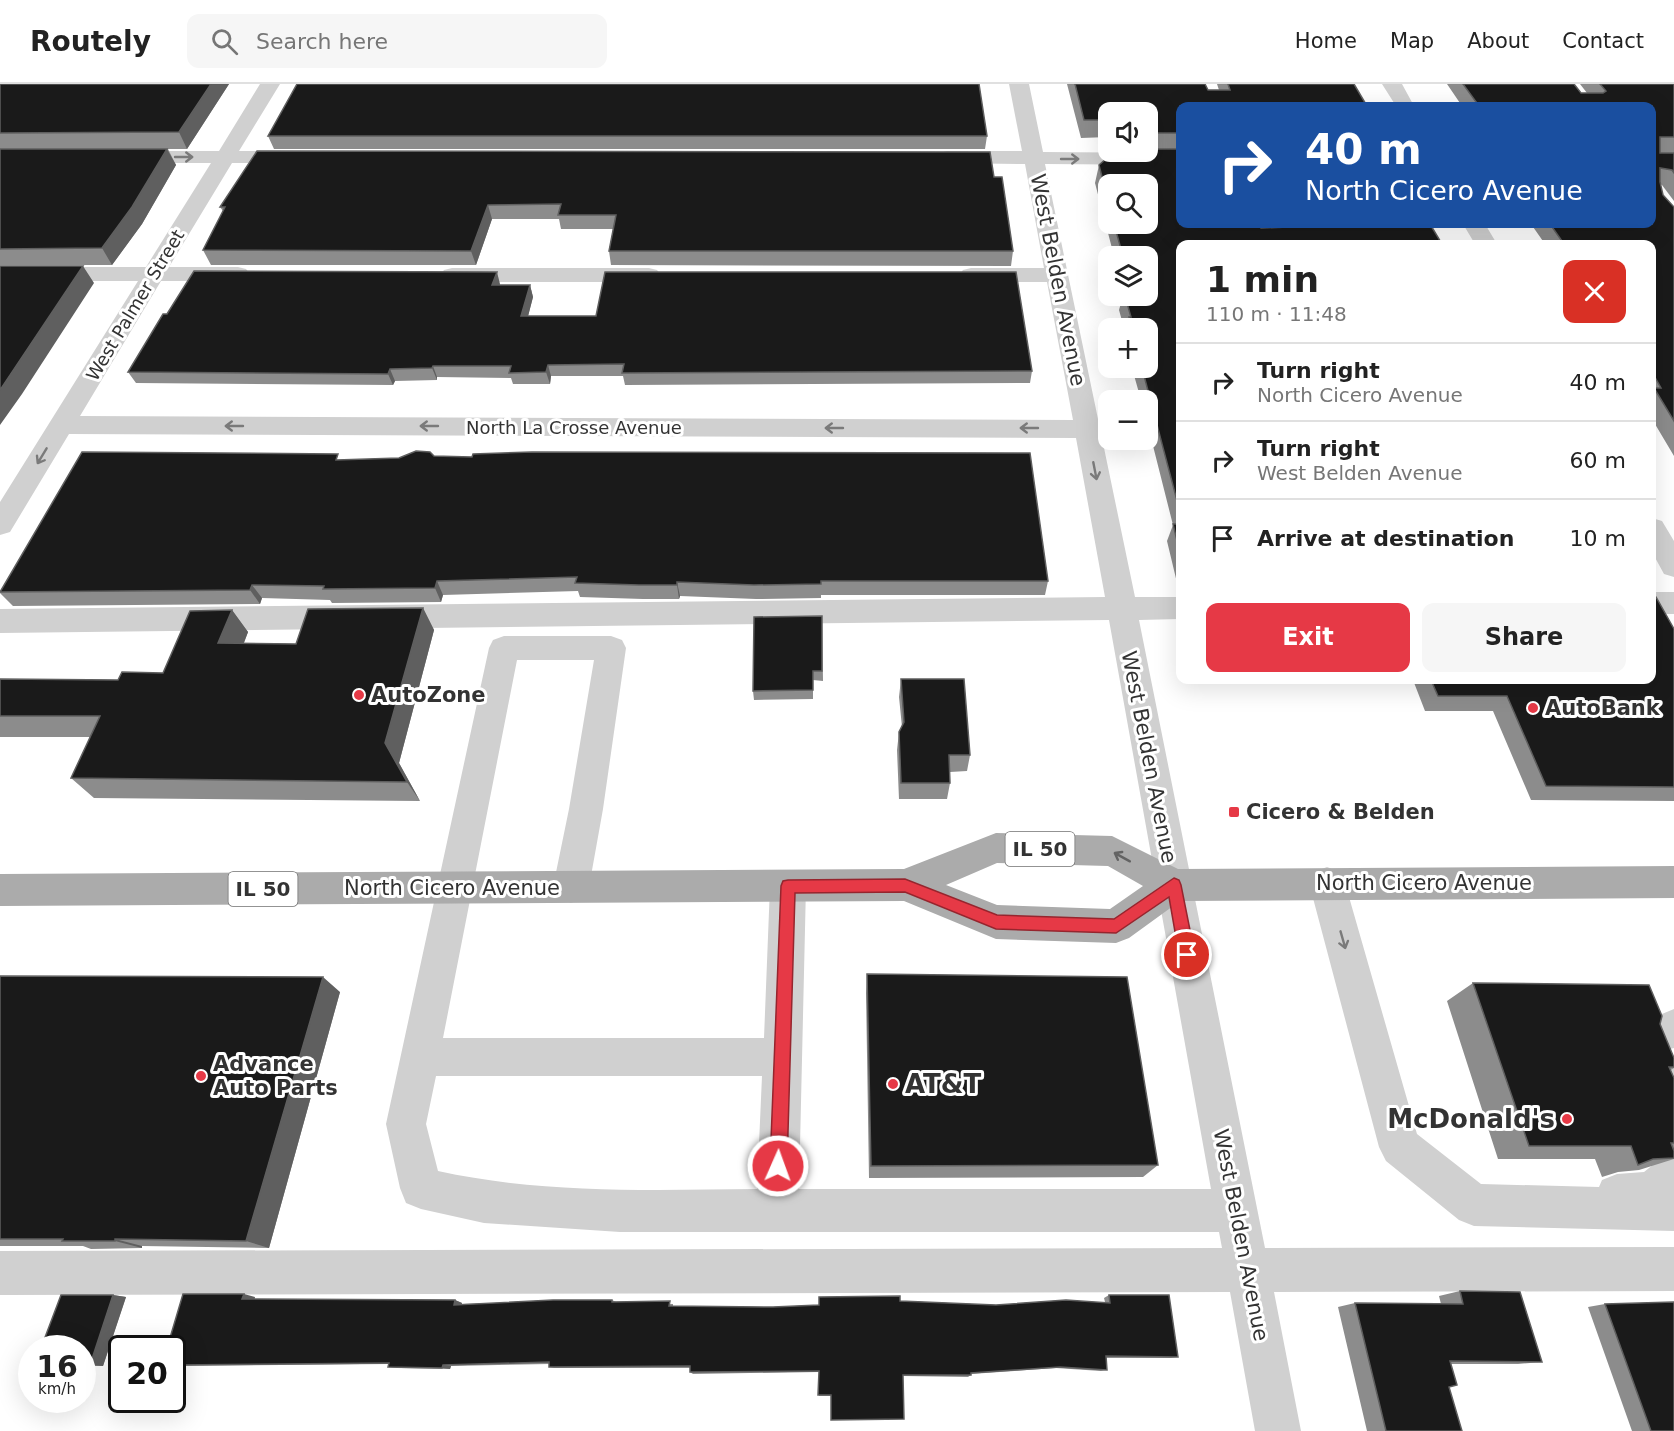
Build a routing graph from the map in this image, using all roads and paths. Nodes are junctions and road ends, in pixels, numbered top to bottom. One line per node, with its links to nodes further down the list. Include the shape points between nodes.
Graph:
1 (270, 84): 7 (street, West Palmer Street)
2 (1019, 84): 9 (street, West Belden Avenue)
3 (1392, 84): 4 (street)
4 (1403, 102)
5 (931, 156): 9 (street)
6 (108, 157): 7 (street, one-way to 7)
7 (225, 157): 8 (street); 12 (street, West Palmer Street)
8 (322, 157)
9 (1034, 158): 10 (street, one-way to 10); 17 (street, West Belden Avenue)
10 (1176, 159)
11 (0, 274): 12 (street)
12 (153, 274): 13 (street); 18 (street, West Palmer Street)
13 (254, 274)
14 (434, 275): 15 (street)
15 (674, 275)
16 (950, 275): 17 (street)
17 (1056, 275): 19 (street, West Belden Avenue)
18 (61, 425): 19 (street, North La Crosse Avenue, one-way to 18); 20 (street, West Palmer Street, one-way to 20)
19 (1088, 429): 26 (street, West Belden Avenue, one-way to 26)
20 (0, 525)
21 (1656, 535): 22 (street)
22 (1674, 566)
23 (1656, 603): 24 (street)
24 (1674, 603)
25 (1176, 608): 26 (street)
26 (1122, 609): 27 (street); 30 (street, West Belden Avenue)
27 (0, 621)
28 (1327, 884): 30 (main road, North Cicero Avenue / IL 50); 34 (main road, North Cicero Avenue / IL 50); 41 (street, one-way to 41, via 1400,1147)
29 (905, 885): 30 (main road, North Cicero Avenue / IL 50, one-way to 29, via 1112,851 996,848); 30 (main road, North Cicero Avenue / IL 50, via 996,922 1116,926); 31 (main road, North Cicero Avenue / IL 50)
30 (1174, 885): 43 (street, West Belden Avenue)
31 (788, 886): 32 (main road, North Cicero Avenue / IL 50); 38 (street)
32 (571, 887): 33 (main road, North Cicero Avenue / IL 50); 33 (street, via 611,648 504,648)
33 (456, 888): 35 (main road, North Cicero Avenue / IL 50); 37 (street)
34 (1671, 889)
35 (0, 890)
36 (1674, 1028): 39 (street, via 1647,1040)
37 (420, 1057): 38 (street); 44 (street, via 406,1124 421,1188 484,1202 620,1211)
38 (782, 1057): 44 (street)
39 (1674, 1113)
40 (1674, 1175): 41 (street, via 1651,1193)
41 (1474, 1205): 42 (street)
42 (1674, 1210)
43 (1236, 1211): 44 (street); 46 (street, West Belden Avenue)
44 (777, 1212)
45 (1674, 1269): 46 (street)
46 (1248, 1270): 47 (street); 48 (street, West Belden Avenue)
47 (0, 1273)
48 (1278, 1431)

